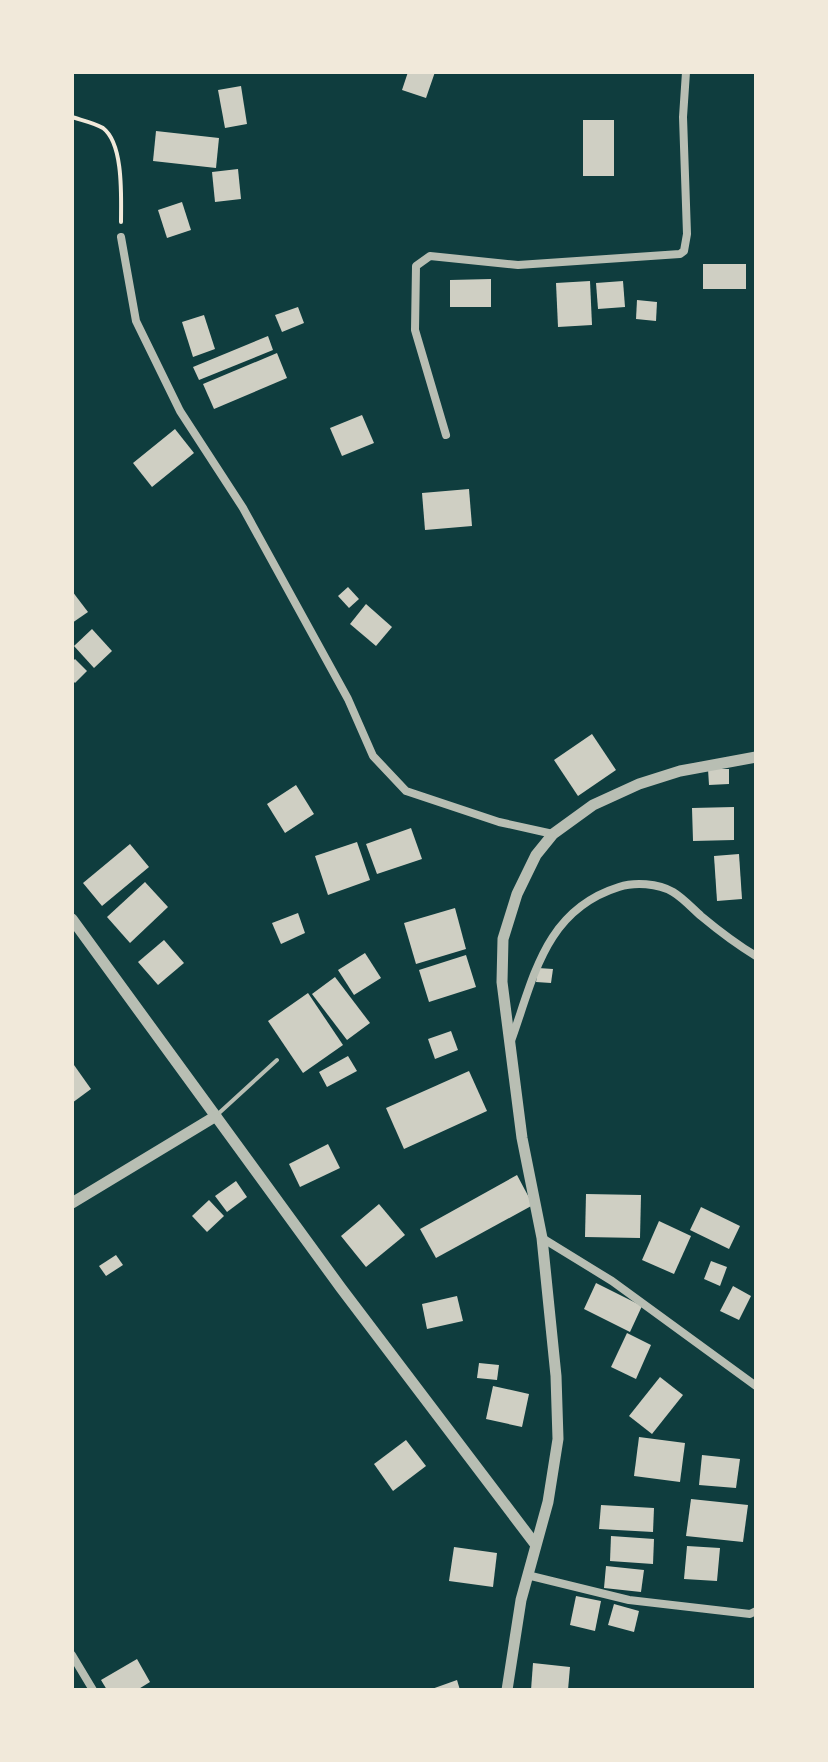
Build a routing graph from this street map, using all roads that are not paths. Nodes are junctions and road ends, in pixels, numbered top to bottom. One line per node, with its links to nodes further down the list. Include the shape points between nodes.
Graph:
1 (686, 72): 3 (street, via 687,234 680,254 518,265 430,256 416,266 415,330)
2 (121, 237): 5 (street, via 142,334 180,411 243,508 348,699 373,756 406,791)
3 (446, 435)
4 (756, 757): 5 (street, via 639,784 593,805)
5 (553, 834): 8 (street, via 517,894 503,939)
6 (72, 919): 10 (street)
7 (756, 956): 8 (street, via 671,891 629,883 606,891 582,903 548,943)
8 (510, 1046): 12 (street)
9 (277, 1060): 10 (lane)
10 (216, 1116): 11 (street); 14 (street)
11 (72, 1203)
12 (542, 1238): 13 (street, via 612,1281); 14 (street, via 558,1439)
13 (756, 1386)
14 (535, 1544): 15 (street)
15 (527, 1575): 16 (street, via 629,1600); 19 (street)
16 (756, 1611)
17 (72, 1655): 18 (street)
18 (93, 1690)
19 (507, 1690)

